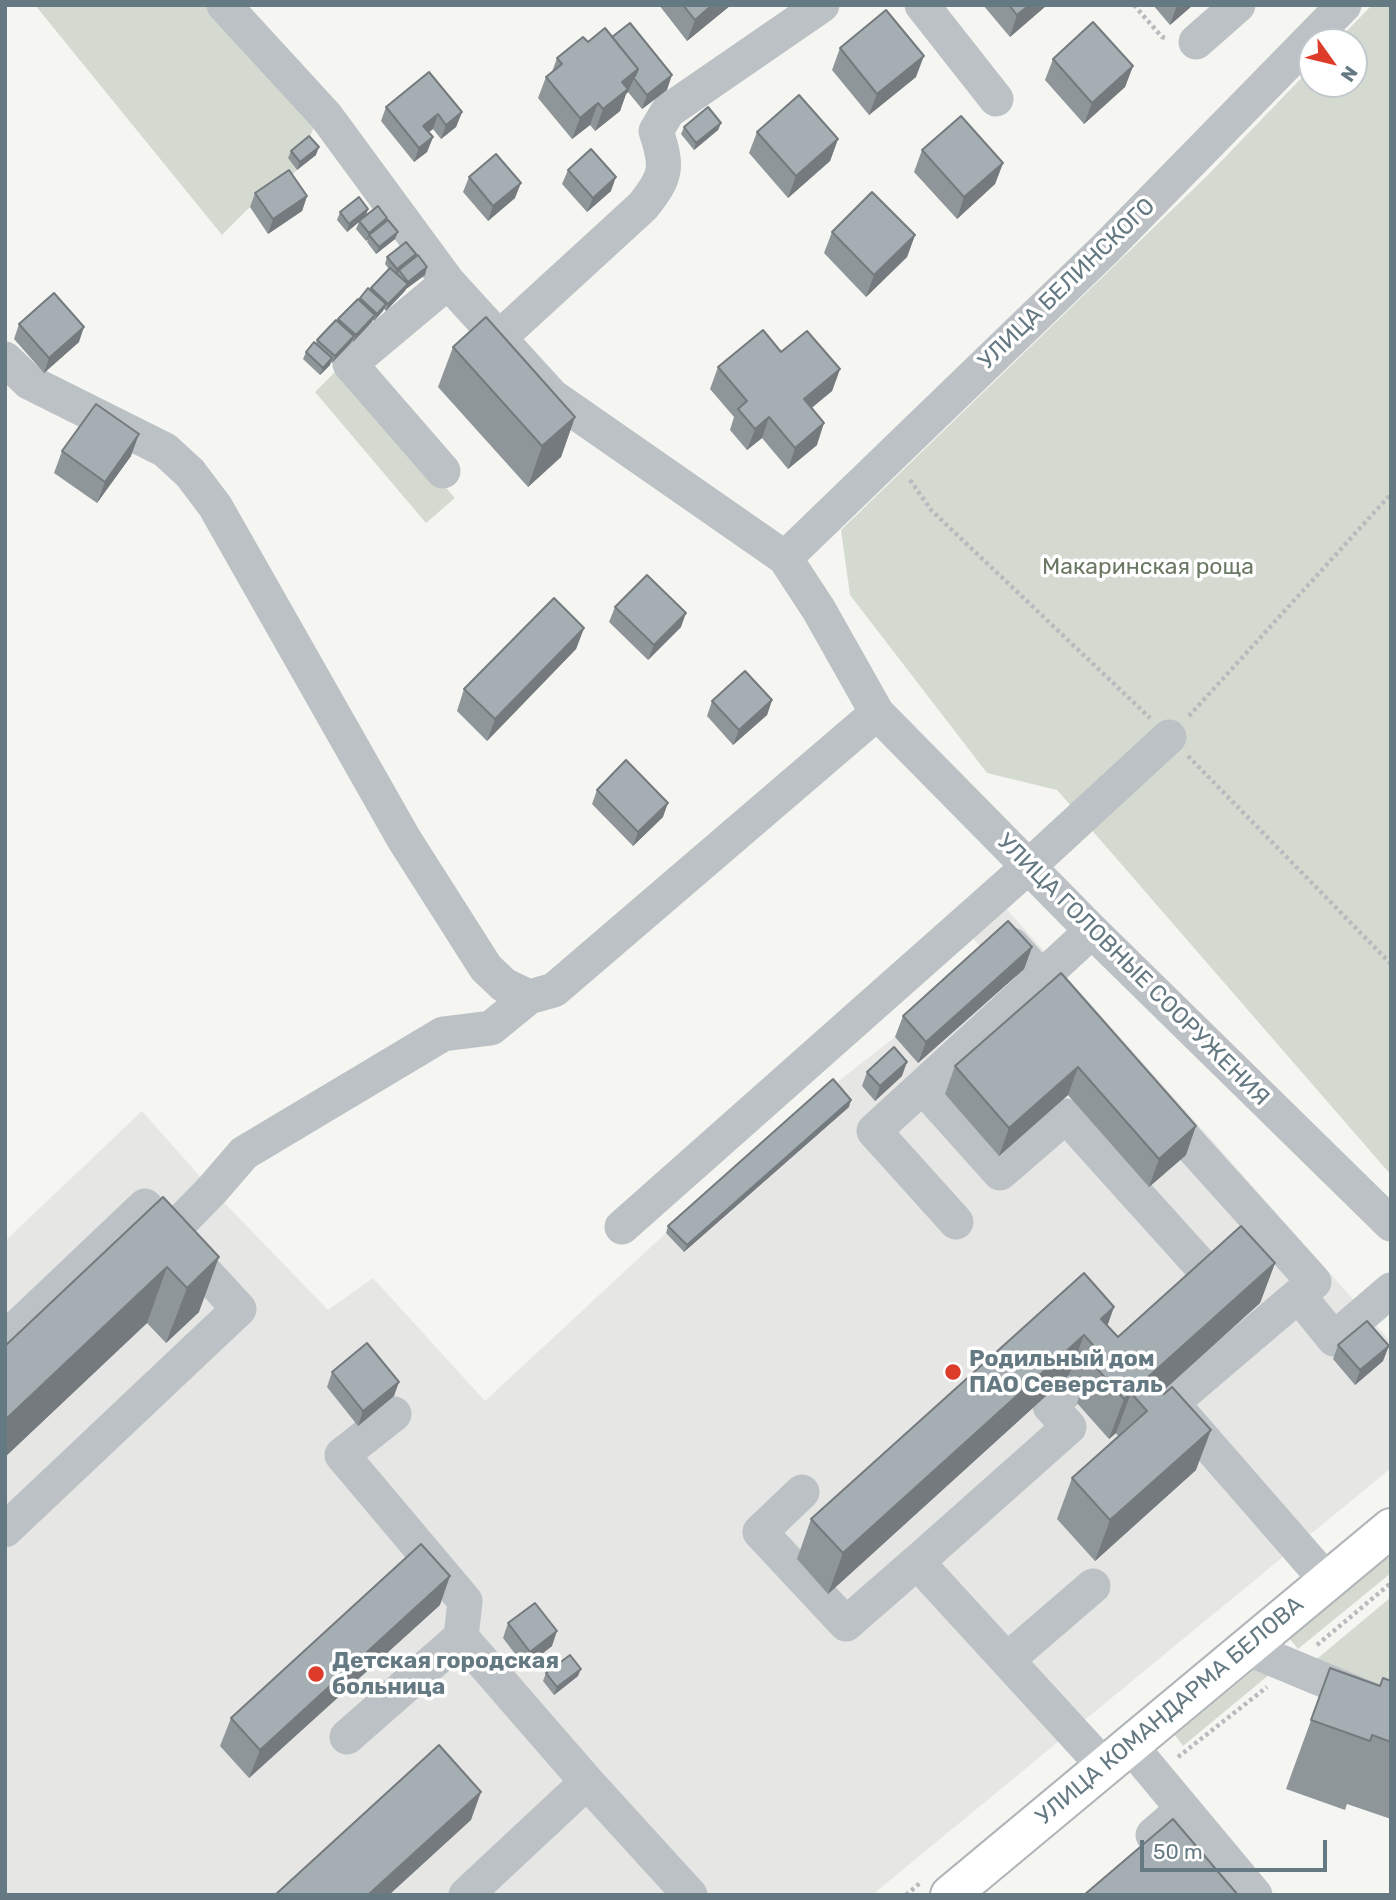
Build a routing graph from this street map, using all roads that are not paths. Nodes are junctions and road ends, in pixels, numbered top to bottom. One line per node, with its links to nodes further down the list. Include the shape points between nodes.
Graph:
1 (224, 5): 8 (street, via 326,116)
2 (822, 5): 9 (street, via 668,111 656,131 665,159 660,185 643,206)
3 (922, 5): 7 (street)
4 (1238, 5): 6 (street)
5 (1344, 5): 12 (street, УЛИЦА БЕЛИНСКОГО, via 1106,248)
6 (1196, 42)
7 (996, 99)
8 (448, 282): 9 (street); 11 (street, via 350,364)
9 (499, 338): 12 (street, via 552,396)
10 (5, 359): 19 (street, via 29,382 165,450 190,473 215,506 404,839 486,968 504,985)
11 (443, 471)
12 (785, 558): 13 (street)
13 (877, 713): 15 (street, УЛИЦА ГОЛОВНЫЕ СООРУЖЕНИЯ); 19 (street, via 554,990)
14 (1169, 737): 15 (street)
15 (1028, 867): 16 (street, УЛИЦА ГОЛОВНЫЕ СООРУЖЕНИЯ); 26 (street)
16 (1092, 931): 18 (street); 25 (street, УЛИЦА ГОЛОВНЫЕ СООРУЖЕНИЯ)
17 (1012, 945): 18 (street)
18 (1041, 978): 20 (street); 21 (street)
19 (529, 996): 27 (street, via 491,1028 443,1034 244,1153)
20 (1104, 1049)
21 (923, 1087): 23 (street, via 1000,1173 1066,1116 1193,1277); 24 (street, via 874,1131)
22 (1140, 1089): 23 (street)
23 (1257, 1221): 29 (street, via 1314,1282)
24 (956, 1222)
25 (1391, 1224)
26 (622, 1227)
27 (169, 1234): 30 (street, via 145,1206); 35 (street, via 239,1309)
28 (1391, 1290): 29 (street, via 1334,1339)
29 (1299, 1296): 37 (street, via 1172,1403)
30 (5, 1339)
31 (1091, 1369): 36 (street, via 1050,1406 1069,1427)
32 (394, 1414): 39 (street, via 342,1455 465,1601)
33 (802, 1492): 36 (street, via 760,1532 846,1624)
34 (1391, 1528): 37 (main road, УЛИЦА КОМАНДАРМА БЕЛОВА)
35 (5, 1530)
36 (917, 1562): 41 (street)
37 (1327, 1581): 40 (main road, УЛИЦА КОМАНДАРМА БЕЛОВА)
38 (1093, 1586): 41 (street)
39 (461, 1637): 43 (street); 45 (street)
40 (1247, 1648): 42 (street); 44 (main road, УЛИЦА КОМАНДАРМА БЕЛОВА)
41 (1007, 1660): 44 (street)
42 (1391, 1708)
43 (347, 1737)
44 (1117, 1755): 46 (street); 51 (main road, УЛИЦА КОМАНДАРМА БЕЛОВА)
45 (587, 1782): 49 (street); 50 (street)
46 (1183, 1809): 47 (street); 48 (street)
47 (1153, 1835)
48 (1249, 1893)
49 (466, 1895)
50 (690, 1895)
51 (950, 1895)

